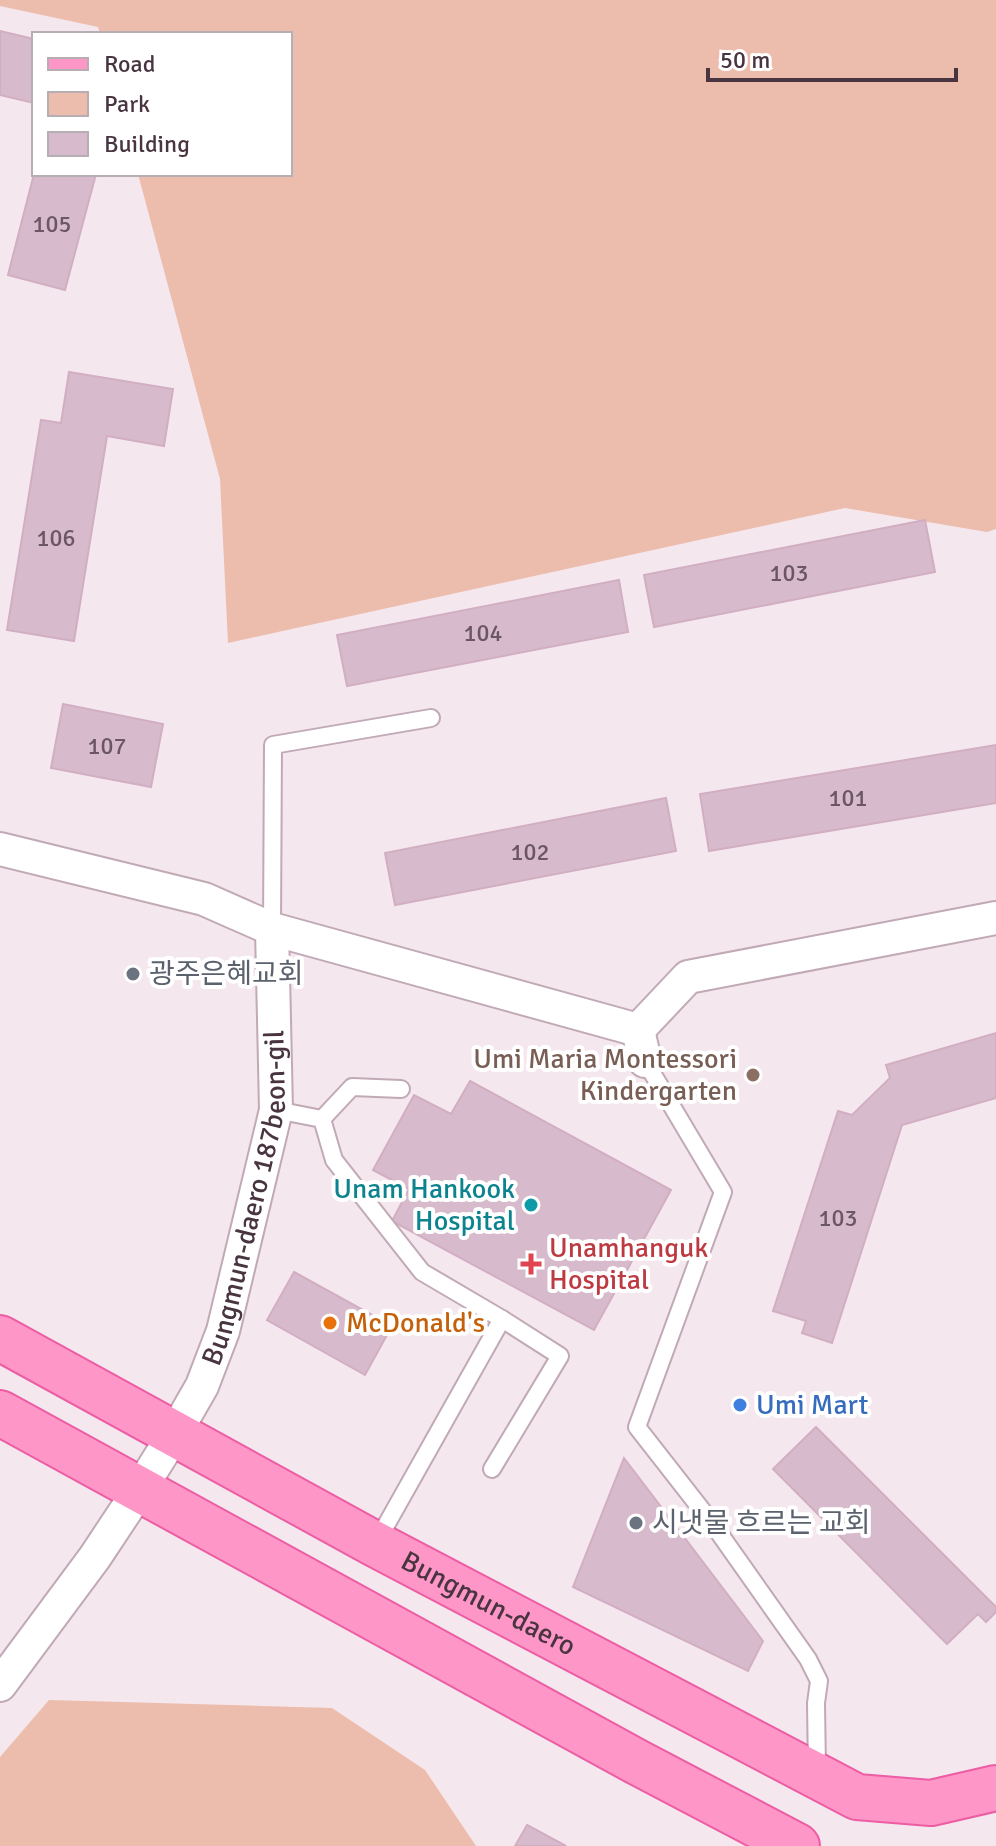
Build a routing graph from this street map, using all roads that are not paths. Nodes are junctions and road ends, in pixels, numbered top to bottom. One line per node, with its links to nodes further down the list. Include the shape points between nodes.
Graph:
1 (431, 718): 4 (lane, via 273,745)
2 (0, 849): 4 (street, via 204,899)
3 (996, 918): 5 (street, via 688,977)
4 (272, 929): 5 (street); 7 (street, Bungmun-daero 187beon-gil)
5 (642, 1045): 17 (lane, via 723,1192 637,1427 808,1659 819,1681)
6 (401, 1089): 8 (lane, via 352,1087)
7 (276, 1110): 8 (lane); 12 (street, Bungmun-daero 187beon-gil, via 223,1331 202,1386)
8 (322, 1119): 9 (lane, via 334,1160 422,1272)
9 (502, 1319): 13 (lane, via 560,1356); 15 (lane)
10 (0, 1338): 12 (main road, Bungmun-daero)
11 (0, 1413): 14 (main road)
12 (175, 1433): 14 (street, Bungmun-daero 187beon-gil); 15 (main road, Bungmun-daero)
13 (492, 1469)
14 (140, 1489): 16 (street, Bungmun-daero 187beon-gil); 19 (main road)
15 (375, 1544): 17 (main road, Bungmun-daero)
16 (0, 1685)
17 (817, 1776): 18 (main road, Bungmun-daero, via 857,1797 931,1803)
18 (996, 1788)
19 (797, 1846)

